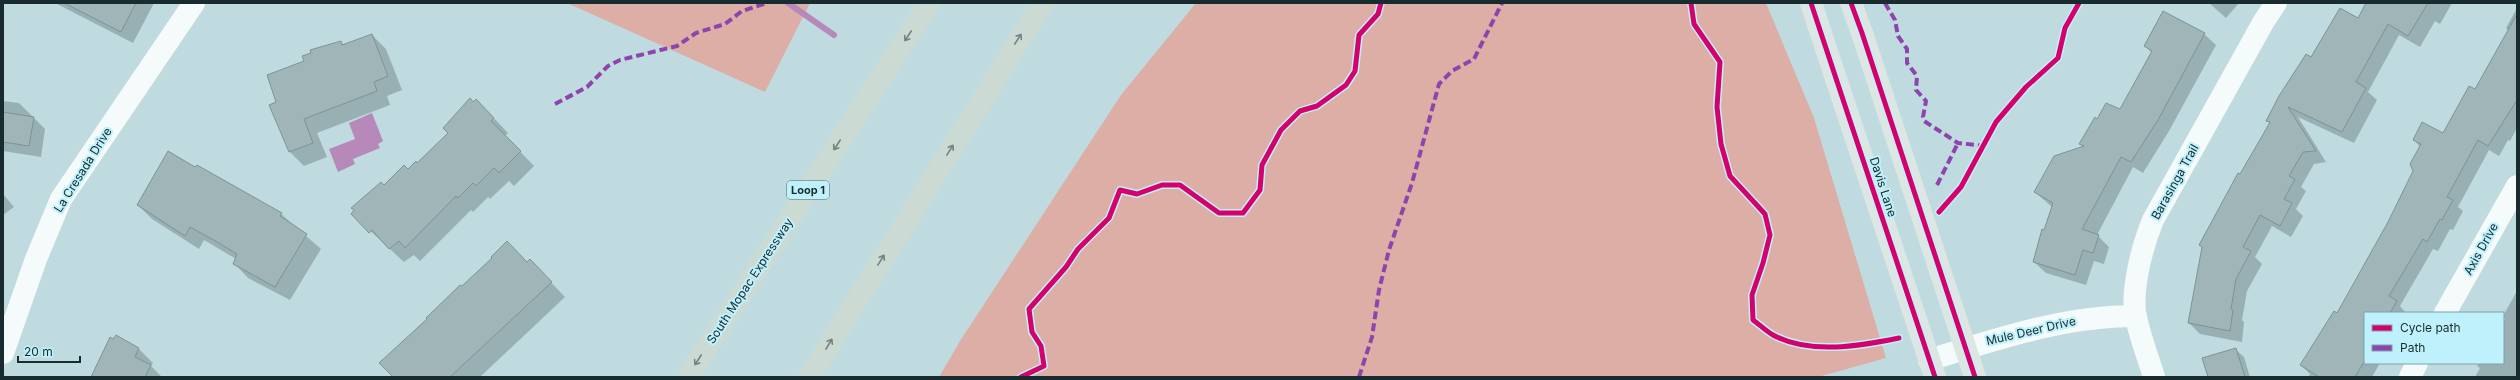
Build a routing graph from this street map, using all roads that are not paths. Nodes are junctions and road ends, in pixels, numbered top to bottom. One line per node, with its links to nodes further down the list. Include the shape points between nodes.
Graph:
1 (194, 3): 11 (street, La Cresada Drive, via 61,199 36,259)
2 (929, 3): 14 (highway, South Mopac Expressway / Loop 1, one-way to 14)
3 (1043, 3): 15 (highway, one-way to 3)
4 (1811, 3): 13 (main road, Davis Lane)
5 (1851, 3): 10 (main road)
6 (2276, 3): 9 (street, Barasinga Trail, via 2153,220 2145,239 2140,262)
7 (2517, 186): 8 (street, Axis Drive)
8 (2446, 312)
9 (2135, 316): 10 (street, Mule Deer Drive, via 2106,316 2053,324 1994,338); 17 (street, Barasinga Trail)
10 (1966, 349): 13 (street, Mule Deer Drive); 16 (main road)
11 (3, 353)
12 (2416, 364): 18 (street)
13 (1932, 368)
14 (688, 377)
15 (809, 377)
16 (1975, 377)
17 (2154, 377)
18 (2410, 377)

